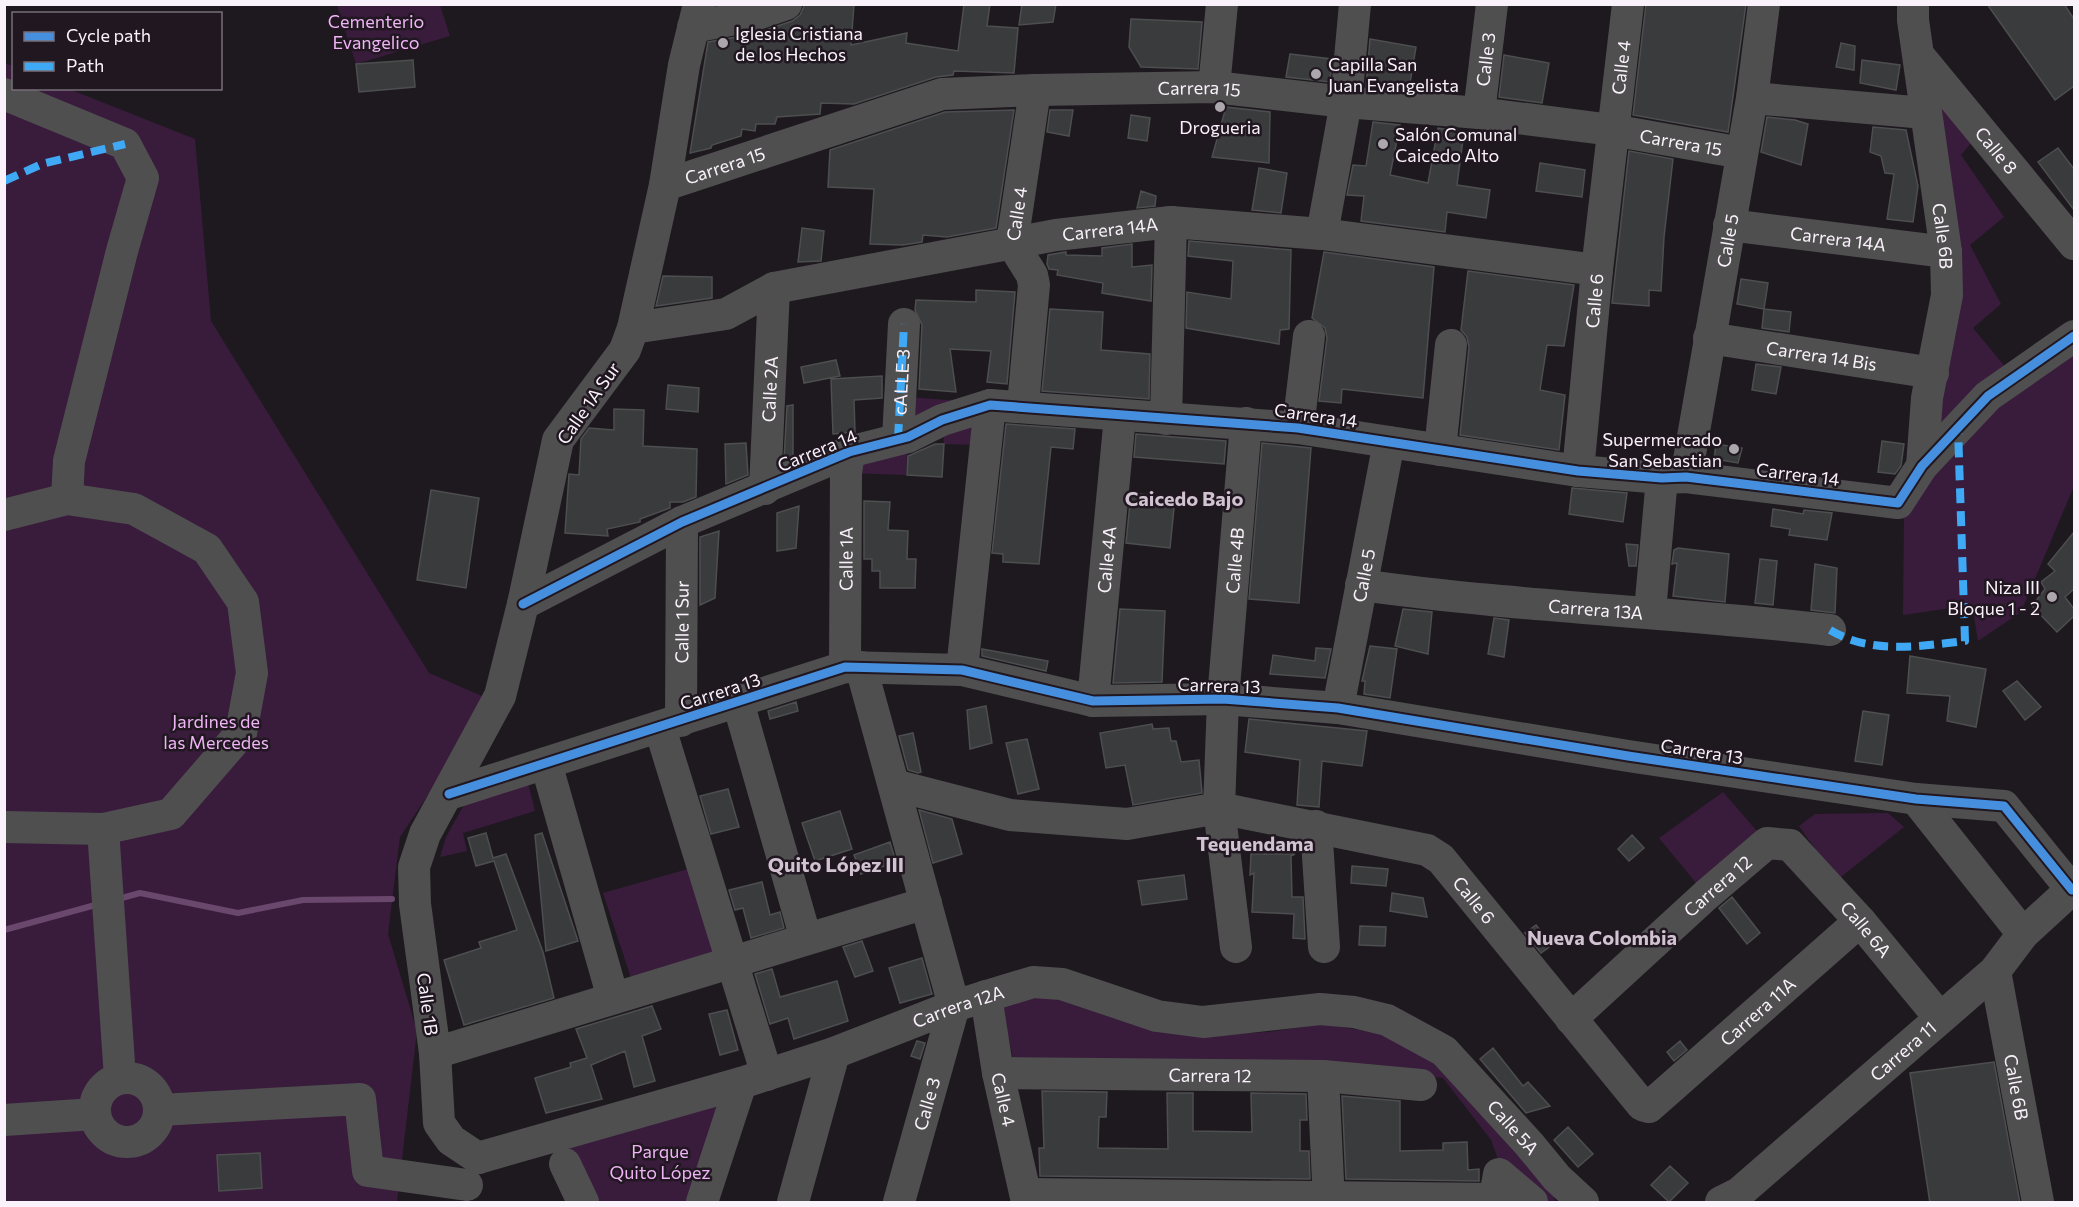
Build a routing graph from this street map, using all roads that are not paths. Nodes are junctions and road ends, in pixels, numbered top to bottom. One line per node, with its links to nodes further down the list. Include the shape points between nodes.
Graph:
1 (786, 4): 8 (street, via 752,16)
2 (1222, 4): 10 (street)
3 (1354, 4): 14 (street)
4 (1492, 4): 15 (street, Calle 3)
5 (1628, 4): 17 (street, Calle 4)
6 (1764, 4): 13 (street, Calle 5)
7 (1913, 4): 9 (street, Calle 6B)
8 (696, 16): 19 (street, Calle 1A Sur)
9 (1918, 56): 16 (street, Calle 6B); 24 (street, Calle 8)
10 (1214, 87): 11 (street, Carrera 15); 14 (street, Carrera 15)
11 (1035, 90): 19 (street, Carrera 15, via 942,94); 23 (street, Calle 4)
12 (4, 94): 49 (street, via 125,144 143,178 69,461)
13 (1752, 98): 16 (street); 18 (street, Calle 5)
14 (1346, 102): 15 (street, Carrera 15); 22 (street)
15 (1479, 113): 17 (street, Carrera 15)
16 (1926, 113): 25 (street, Calle 6B)
17 (1612, 130): 18 (street, Carrera 15); 26 (street, Calle 6)
18 (1742, 153): 21 (street, Calle 5)
19 (665, 185): 29 (street, Calle 1A Sur)
20 (1170, 222): 22 (street, Carrera 14A); 23 (street, Carrera 14A); 38 (street)
21 (1729, 225): 25 (street, Carrera 14A); 32 (street, Calle 5)
22 (1322, 234): 26 (street, Carrera 14A)
23 (1012, 243): 27 (street, Carrera 14A); 36 (street, Calle 4, via 1034,285)
24 (2074, 243)
25 (1946, 252): 34 (street, Calle 6B, via 1947,296)
26 (1597, 270): 46 (street, Calle 6)
27 (774, 288): 29 (street, Carrera 14A, via 726,314); 48 (street, Calle 2A)
28 (904, 324): 41 (street, cALLE 3)
29 (633, 328): 53 (street, Calle 1A Sur, via 626,350 558,440)
30 (1309, 336): 40 (street)
31 (2074, 336): 45 (street, Carrera 14, via 1988,396)
32 (1709, 338): 34 (street, Carrera 14 Bis); 47 (street, Calle 5)
33 (1451, 345): 43 (street)
34 (1933, 374): 45 (street, Calle 6B, via 1927,398)
35 (990, 405): 36 (street, Carrera 14); 41 (street, Carrera 14, via 942,420); 57 (street)
36 (1023, 405): 37 (street, Carrera 14)
37 (1120, 416): 38 (street, Carrera 14); 59 (street, Calle 4A)
38 (1167, 419): 39 (street, Carrera 14)
39 (1246, 423): 40 (street, Carrera 14); 58 (street, Calle 4B)
40 (1298, 428): 42 (street, Carrera 14)
41 (898, 440): 44 (street, Carrera 14)
42 (1389, 442): 43 (street, Carrera 14); 52 (street, Calle 5)
43 (1440, 450): 46 (street, Carrera 14)
44 (849, 452): 48 (street, Carrera 14); 56 (street, Calle 1A, via 846,473)
45 (1922, 466): 47 (street, Carrera 14, via 1898,502)
46 (1578, 471): 47 (street, Carrera 14)
47 (1674, 478): 54 (street, Calle 5)
48 (765, 489): 51 (street, Carrera 14)
49 (67, 499): 50 (street); 70 (street, via 134,509 207,549 243,602 252,673 241,733 171,814)
50 (4, 515)
51 (682, 522): 53 (street, Carrera 14); 62 (street, Calle 1 Sur)
52 (1361, 585): 54 (street, Carrera 13A); 61 (street, Calle 5)
53 (523, 604): 65 (street, Calle 1A Sur, via 500,696)
54 (1650, 611): 55 (street, Carrera 13A)
55 (1830, 630)
56 (853, 667): 57 (street, Carrera 13); 60 (street, Carrera 13); 64 (street, Calle 1A)
57 (962, 670): 59 (street, Carrera 13)
58 (1223, 699): 59 (street, Carrera 13); 61 (street, Carrera 13); 67 (street, Calle 4B)
59 (1093, 701)
60 (738, 702): 62 (street, Carrera 13); 76 (street)
61 (1338, 708): 66 (street, Carrera 13)
62 (671, 724): 63 (street, Carrera 13); 79 (street, Calle 1 Sur)
63 (546, 763): 65 (street, Carrera 13); 82 (street)
64 (894, 785): 67 (street, via 1010,815 1127,824); 73 (street, Calle 1A)
65 (449, 794): 87 (street, Calle 1B, via 425,834 414,867 415,904)
66 (1916, 799): 72 (street, Carrera 13, via 2004,806); 75 (street)
67 (1219, 808): 68 (street, Calle 6); 77 (street, Calle 4B)
68 (1316, 826): 78 (street); 85 (street, Calle 6, via 1413,845 1441,859)
69 (4, 827): 70 (street)
70 (103, 829): 91 (street)
71 (1790, 844): 74 (street, Calle 6A); 85 (street, Carrera 12, via 1767,843)
72 (2073, 889): 75 (street, Carrera 11)
73 (926, 903): 76 (street); 83 (street, Calle 1A)
74 (1860, 921): 84 (street, Calle 6A); 94 (street, Carrera 11A)
75 (2023, 934): 80 (street, Carrera 11)
76 (806, 939): 79 (street)
77 (1236, 947)
78 (1324, 947)
79 (732, 962): 82 (street); 92 (street, Calle 1 Sur)
80 (1995, 971): 84 (street, Carrera 11); 111 (street, Calle 6B)
81 (986, 996): 83 (street, Carrera 12A); 86 (street, Carrera 12A, via 1033,982 1062,984 1157,1016 1203,1022 1320,1009 1354,1012 1387,1020); 89 (street, Calle 4)
82 (613, 998): 87 (street)
83 (954, 1006): 88 (street, Carrera 12A); 107 (street, Calle 3)
84 (1940, 1018): 110 (street, Carrera 11, via 1739,1192)
85 (1571, 1019): 94 (street, Calle 6, via 1642,1104)
86 (1444, 1052): 100 (street, Calle 5A, via 1529,1143)
87 (435, 1053): 99 (street, Calle 1B, via 439,1123)
88 (834, 1053): 92 (street, Carrera 12A); 106 (street)
89 (998, 1073): 90 (street, Carrera 12); 101 (street, Calle 4)
90 (1323, 1076): 93 (street, Carrera 12); 102 (street)
91 (120, 1078): 95 (street, via 133,1078 150,1086); 96 (street, via 99,1094)
92 (754, 1079): 99 (street, Carrera 12A); 105 (street)
93 (1422, 1084)
94 (1656, 1104)
95 (160, 1110): 96 (street, via 153,1131 130,1142 109,1137); 99 (street, via 360,1100 368,1171)
96 (95, 1114): 97 (street)
97 (4, 1120)
98 (565, 1164): 104 (street)
99 (470, 1182)
100 (1559, 1190): 109 (street, Calle 5A)
101 (1026, 1198): 102 (street)
102 (1329, 1200): 103 (street)
103 (1496, 1201): 108 (street, via 1499,1174)
104 (583, 1203)
105 (702, 1203)
106 (793, 1203)
107 (899, 1203)
108 (1532, 1203)
109 (1583, 1203)
110 (1720, 1203)
111 (2038, 1203)

